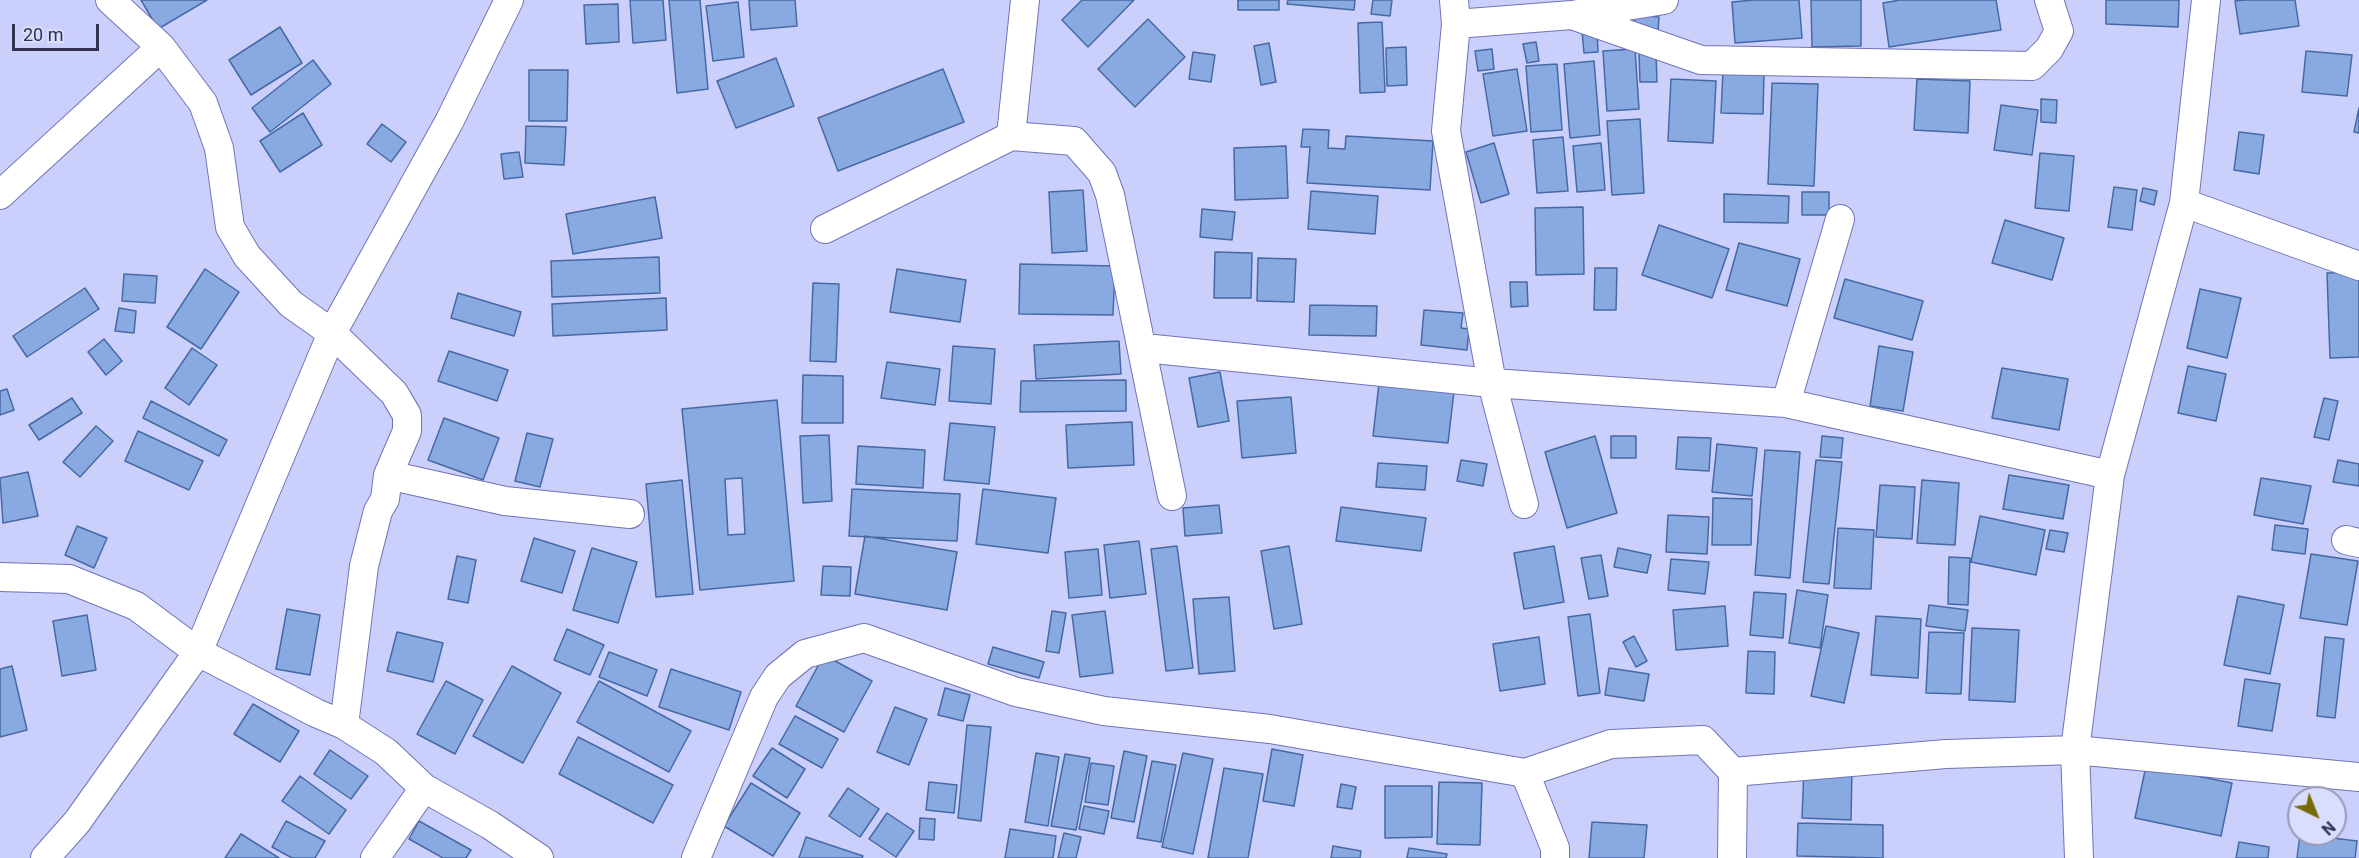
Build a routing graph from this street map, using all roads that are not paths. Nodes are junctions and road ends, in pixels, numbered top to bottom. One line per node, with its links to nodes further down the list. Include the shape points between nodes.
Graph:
1 (110, 0): 9 (street)
2 (509, 0): 16 (street, via 450,122)
3 (1025, 0): 10 (street)
4 (1664, 0): 8 (street)
5 (2049, 0): 8 (street, via 2059,31 2049,49 2032,66 1701,60)
6 (2206, 0): 12 (street)
7 (1455, 12): 8 (street); 18 (street, via 1446,131)
8 (1572, 15)
9 (161, 47): 11 (street); 16 (street, via 203,103 219,148 230,227 247,256 291,304)
10 (1011, 136): 14 (street); 17 (street, via 1074,141 1102,173)
11 (0, 195)
12 (2184, 203): 15 (street); 21 (street)
13 (1840, 219): 19 (street)
14 (825, 230)
15 (2359, 266)
16 (332, 333): 20 (street, via 394,393 407,415 407,431); 26 (street)
17 (1144, 348): 18 (street); 22 (street)
18 (1492, 383): 19 (street); 23 (street)
19 (1786, 403): 21 (street)
20 (388, 475): 24 (street, via 505,501); 27 (street, via 385,499 378,511 364,566)
21 (2110, 475): 28 (street)
22 (1172, 496)
23 (1524, 504)
24 (630, 514)
25 (0, 578): 26 (street, via 69,579 136,606)
26 (198, 652): 27 (street); 33 (street, via 77,822)
27 (344, 725): 32 (street, via 386,752)
28 (2075, 750): 29 (street, via 1946,754); 31 (street); 39 (street)
29 (1733, 772): 30 (street, via 1703,740 1611,744); 38 (street)
30 (1525, 773): 36 (street, via 1270,729 1082,706 1016,692 864,638 806,654 778,676 764,697); 37 (street, via 1555,848)
31 (2359, 777)
32 (424, 788): 34 (street); 35 (street)
33 (45, 858)
34 (375, 858)
35 (539, 858)
36 (696, 858)
37 (1555, 858)
38 (1732, 858)
39 (2079, 858)

